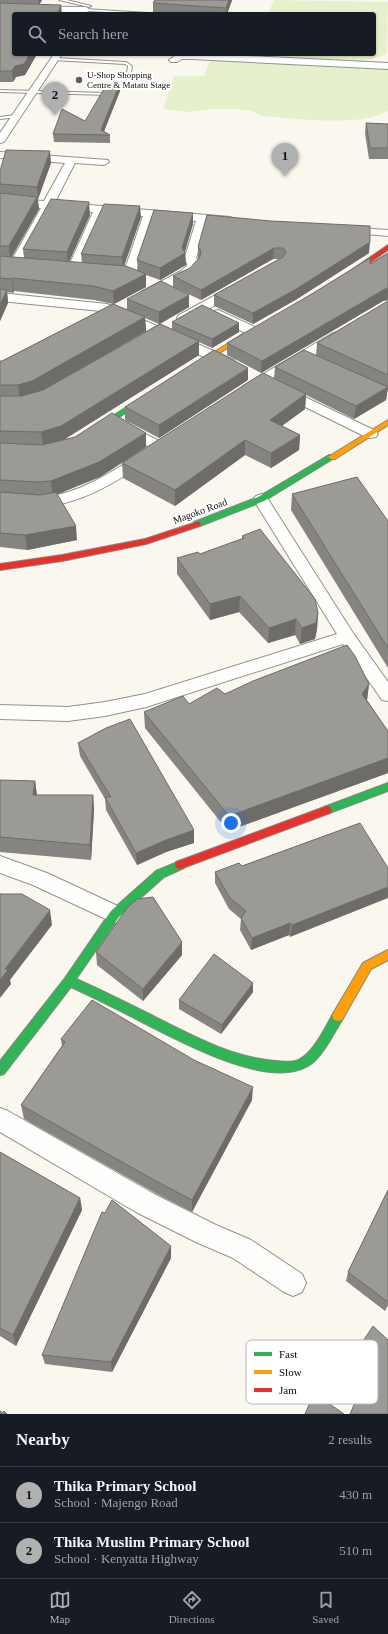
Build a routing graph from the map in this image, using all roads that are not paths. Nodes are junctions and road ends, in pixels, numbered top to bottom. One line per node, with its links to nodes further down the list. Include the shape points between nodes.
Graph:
1 (62, 0): 2 (lane)
2 (88, 7): 3 (street); 4 (lane)
3 (0, 9)
4 (131, 12)
5 (57, 57): 9 (street); 9 (lane, via 126,63 130,66 130,72 122,87 108,94)
6 (174, 60): 7 (street, via 180,56 192,56)
7 (388, 66)
8 (0, 91): 9 (lane)
9 (33, 92): 10 (street)
10 (16, 116): 11 (lane); 12 (street)
11 (0, 118)
12 (0, 140)
13 (0, 154): 14 (street)
14 (72, 160): 15 (street); 17 (street)
15 (104, 162)
16 (0, 201): 17 (street)
17 (46, 205): 18 (street); 26 (street)
18 (100, 209): 19 (street); 29 (street)
19 (150, 214): 20 (street); 33 (street, via 123,274)
20 (202, 218): 21 (street); 33 (street, via 190,260 193,261 193,267)
21 (245, 222)
22 (335, 229): 23 (street)
23 (388, 233)
24 (387, 249): 31 (street)
25 (0, 264): 26 (street)
26 (15, 266): 27 (street)
27 (29, 266)
28 (58, 269): 29 (street)
29 (73, 270): 30 (street)
30 (88, 271)
31 (335, 282)
32 (244, 283): 37 (street)
33 (161, 286): 34 (street); 38 (street)
34 (175, 293)
35 (0, 297): 38 (street, via 94,306)
36 (188, 300): 37 (street)
37 (202, 307): 40 (street); 42 (street)
38 (114, 311): 39 (street); 42 (street)
39 (100, 318)
40 (255, 329): 44 (street)
41 (350, 329): 45 (street)
42 (160, 332): 43 (street); 44 (street)
43 (146, 339)
44 (213, 355): 47 (street); 48 (street)
45 (304, 356): 46 (street); 48 (street)
46 (318, 362)
47 (186, 372)
48 (261, 380): 50 (street); 53 (street)
49 (159, 389): 51 (street)
50 (236, 397)
51 (111, 419): 54 (street); 56 (street)
52 (388, 422): 53 (street, Magoko Road)
53 (371, 434): 57 (street, Magoko Road)
54 (81, 438)
55 (173, 439): 56 (street)
56 (160, 447): 58 (street, via 106,481 56,501 42,503)
57 (261, 499): 59 (street, Magoko Road, via 146,542); 60 (street)
58 (0, 500)
59 (0, 567)
60 (347, 637): 61 (street); 62 (street, via 146,700 105,709 68,714)
61 (388, 695)
62 (0, 712)
63 (388, 786): 65 (street, via 160,874)
64 (0, 864): 65 (street, via 40,879)
65 (115, 914): 67 (street)
66 (388, 955): 67 (street, via 367,966 308,1061 290,1068 236,1060 199,1046)
67 (69, 982): 68 (street)
68 (4, 1058)
69 (0, 1118): 70 (street, via 145,1203 206,1234 242,1248)
70 (292, 1283)

